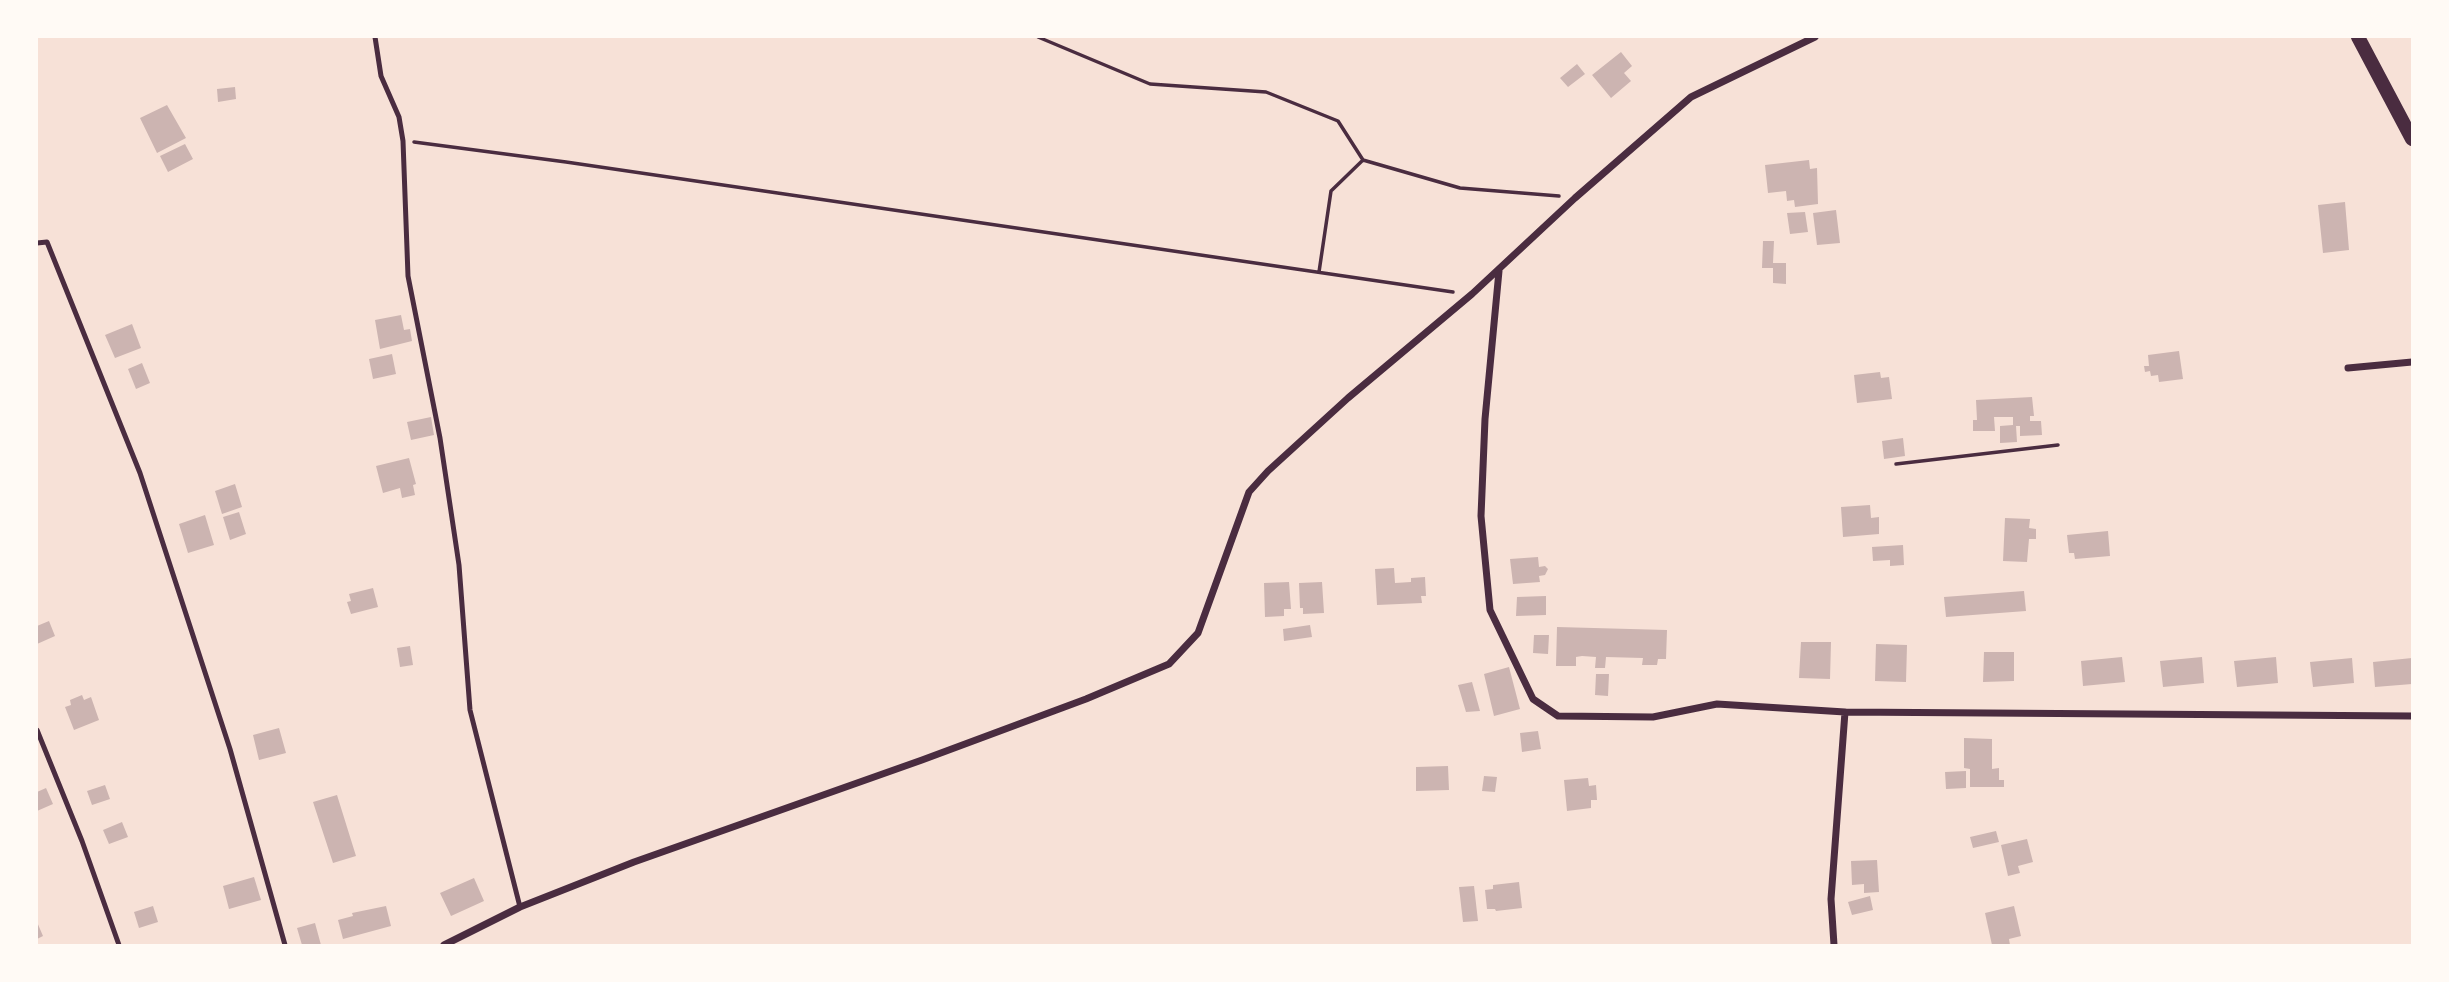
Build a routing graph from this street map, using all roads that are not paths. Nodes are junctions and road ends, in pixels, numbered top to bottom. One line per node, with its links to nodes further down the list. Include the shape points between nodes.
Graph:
1 (375, 37): 12 (lane, via 403,141 408,276 459,565 470,710)
2 (1815, 37): 6 (street, via 1691,97)
3 (2358, 37): 4 (main road)
4 (2412, 139)
5 (37, 243): 14 (lane, via 47,243 140,473 230,749)
6 (1499, 271): 9 (street, via 1481,516 1490,610 1533,699 1558,716 1581,717 1653,718 1717,704); 12 (street, via 1348,398 1249,492 1198,633 1169,664 1086,699)
7 (2412, 362): 8 (street)
8 (2348, 368)
9 (1845, 712): 10 (street); 16 (street, via 1831,899)
10 (2412, 716)
11 (37, 730): 13 (lane)
12 (520, 907): 15 (street)
13 (120, 945)
14 (285, 945)
15 (444, 945)
16 (1834, 945)

